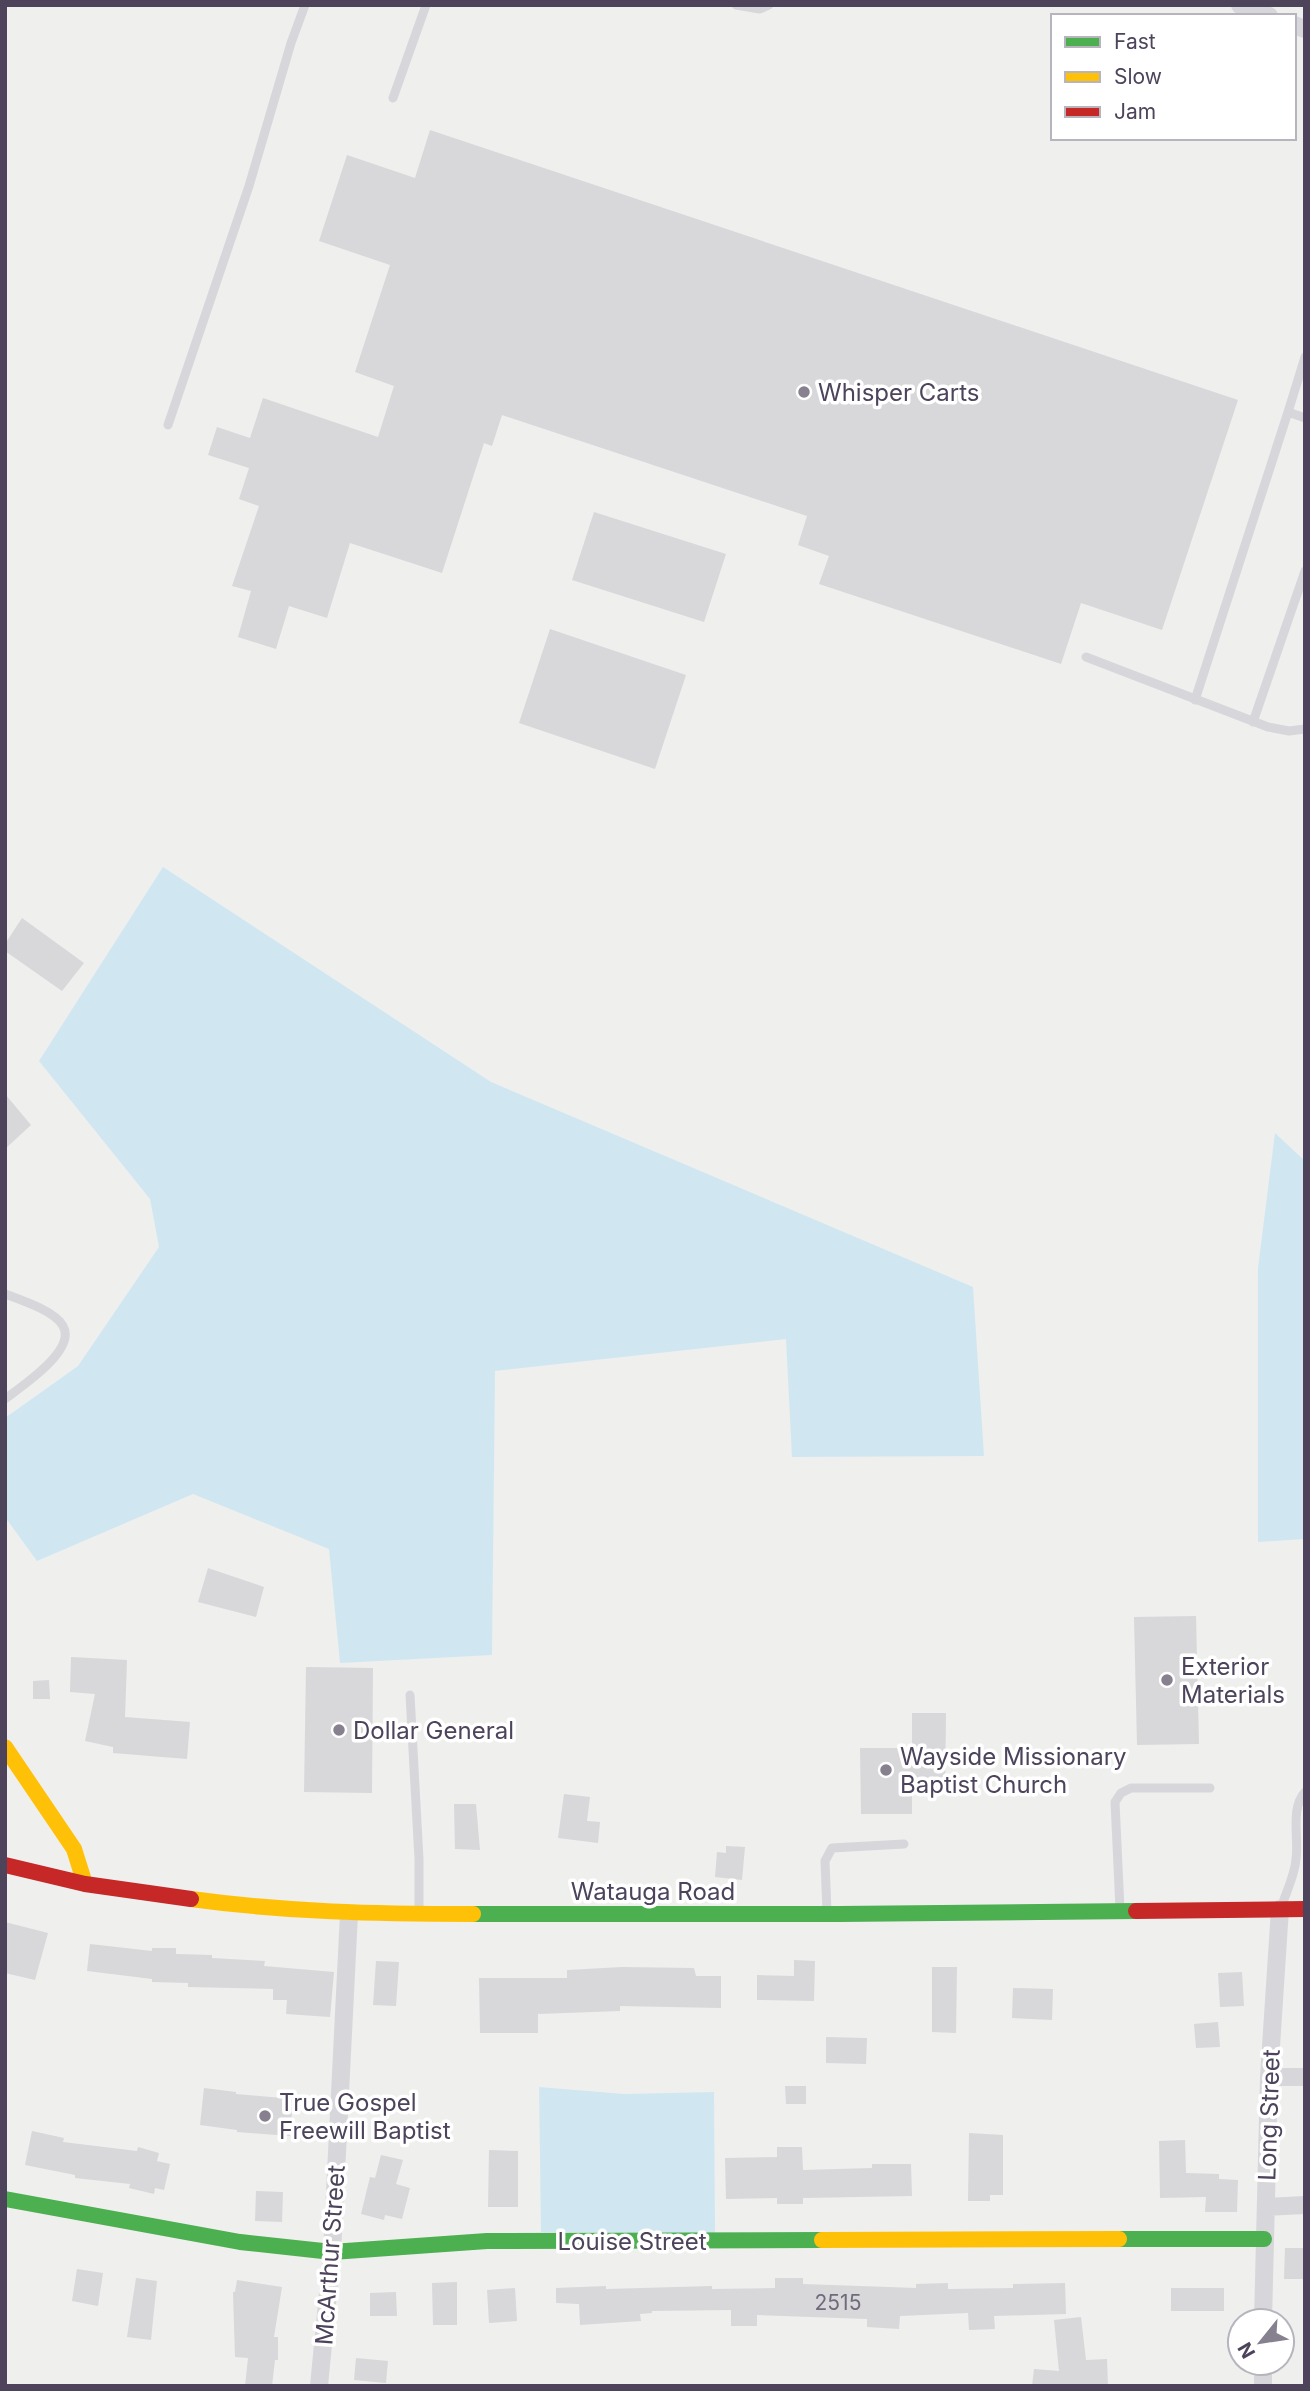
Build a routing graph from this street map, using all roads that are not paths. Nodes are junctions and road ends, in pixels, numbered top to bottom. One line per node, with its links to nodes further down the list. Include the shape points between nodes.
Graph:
1 (305, 5): 11 (lane)
2 (426, 5): 7 (lane)
3 (736, 5): 4 (lane, via 760,9)
4 (769, 5)
5 (1240, 5): 6 (street)
6 (1264, 14)
7 (393, 98)
8 (1305, 357): 9 (lane)
9 (1287, 412): 10 (lane); 14 (lane)
10 (1305, 418)
11 (169, 425)
12 (1305, 571): 15 (lane)
13 (1086, 657): 14 (lane)
14 (1195, 700): 15 (lane)
15 (1253, 722): 16 (lane, via 1289,731)
16 (1305, 729)
17 (5, 1294): 18 (lane, via 34,1305 62,1324 66,1336 49,1363)
18 (5, 1399)
19 (410, 1695): 30 (lane)
20 (5, 1747): 25 (street, via 74,1849)
21 (1210, 1788): 28 (lane, via 1131,1788 1121,1793 1115,1802)
22 (1305, 1792): 26 (lane, via 1296,1817 1296,1861)
23 (904, 1844): 31 (lane, via 832,1848 825,1861)
24 (5, 1865): 25 (street, Watauga Road)
25 (85, 1884): 29 (street, Watauga Road, via 248,1907)
26 (1280, 1909): 27 (street, Watauga Road); 28 (street, Watauga Road); 32 (street, Long Street)
27 (1305, 1909)
28 (1120, 1911): 31 (street, Watauga Road)
29 (349, 1913): 30 (street, Watauga Road); 38 (street, McArthur Street)
30 (419, 1914): 31 (street, Watauga Road)
31 (827, 1914)
32 (1269, 2077): 33 (street); 36 (street, Long Street)
33 (1305, 2077)
34 (5, 2199): 38 (street, Louise Street, via 240,2242)
35 (1305, 2205): 36 (street)
36 (1266, 2207): 37 (street, Long Street)
37 (1264, 2239): 38 (street, Louise Street, via 487,2241); 39 (street, Long Street)
38 (332, 2252): 40 (street, McArthur Street)
39 (1264, 2307)
40 (320, 2386)

